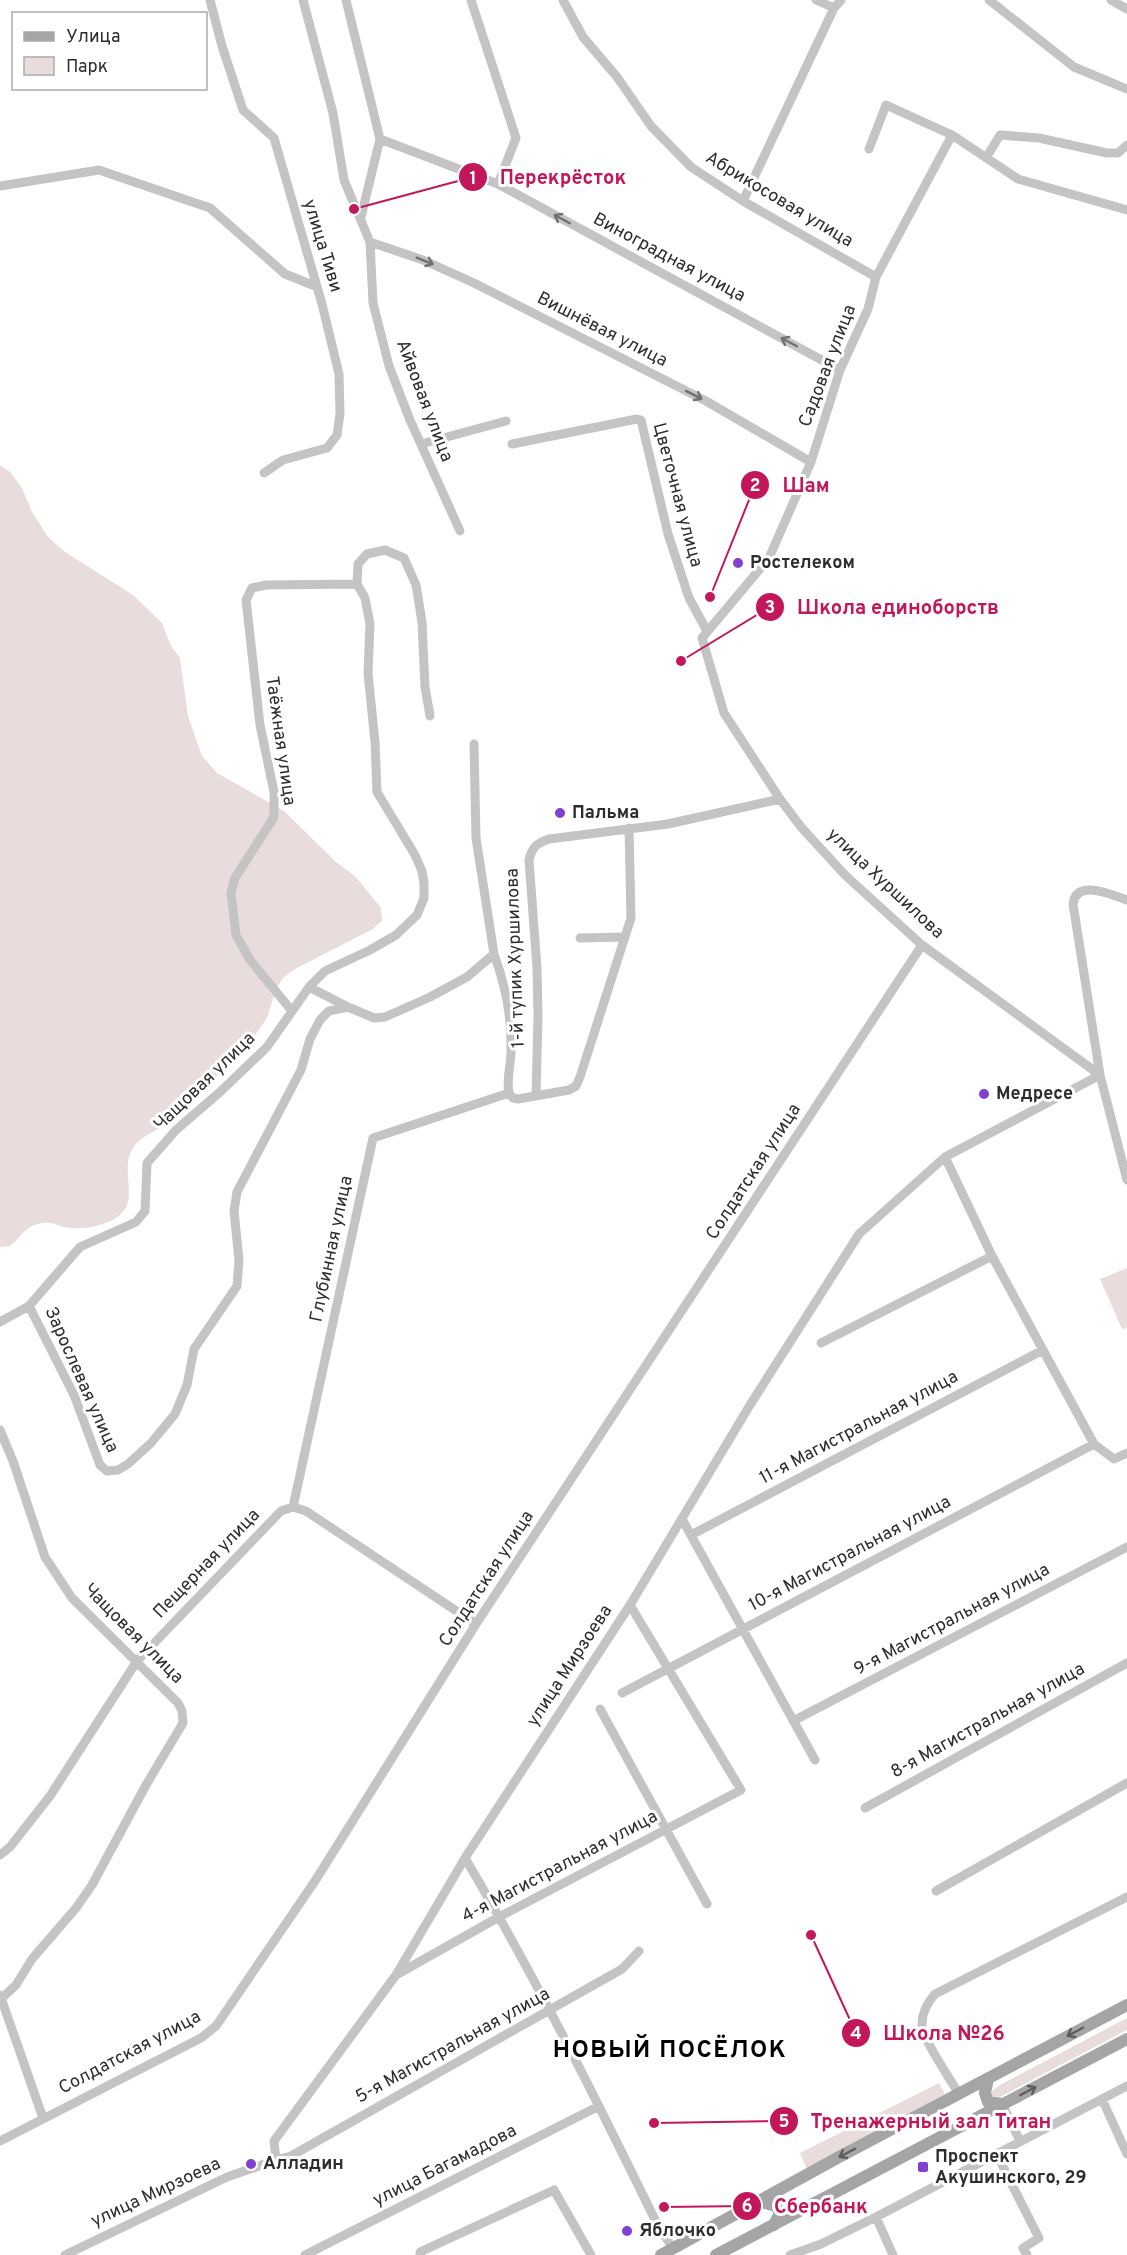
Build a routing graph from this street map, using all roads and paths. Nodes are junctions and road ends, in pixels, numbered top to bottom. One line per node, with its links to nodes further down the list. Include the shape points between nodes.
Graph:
1 (210, 0): 25 (street, улица Тиви, via 243,110 273,138)
2 (303, 0): 22 (street, Айвовая улица, via 333,113 344,180)
3 (346, 0): 14 (street)
4 (471, 0): 18 (street, via 516,138)
5 (563, 0): 20 (street, Абрикосовая улица, via 583,37 651,126 691,167)
6 (816, 0): 10 (street)
7 (841, 0): 10 (street)
8 (989, 0): 12 (street, via 1074,67)
9 (1111, 0): 11 (street)
10 (834, 8): 20 (street)
11 (1127, 9)
12 (1127, 89)
13 (952, 135): 16 (street, via 886,105); 17 (street); 24 (street, Садовая улица)
14 (380, 139): 18 (street, Виноградная улица); 22 (street)
15 (1127, 145): 17 (street, via 1118,153 1107,153 1040,138 1000,135)
16 (869, 149)
17 (986, 158): 21 (street, via 1018,179)
18 (498, 184): 26 (street, Виноградная улица, one-way to 18)
19 (0, 186): 25 (street, via 99,170 210,208 285,273)
20 (743, 201): 24 (street, Абрикосовая улица)
21 (1127, 210)
22 (361, 218): 23 (street, Айвовая улица)
23 (370, 242): 28 (street, Айвовая улица, via 373,303 389,366); 30 (street, Вишнёвая улица, one-way to 30, via 474,283 706,401)
24 (876, 277): 26 (street, Садовая улица, via 868,309)
25 (315, 286): 31 (street, улица Тиви, via 339,374 337,435 327,448 283,460)
26 (840, 370): 30 (street, Садовая улица)
27 (506, 421): 28 (street)
28 (421, 444): 32 (street, Айвовая улица)
29 (512, 444): 34 (street, Цветочная улица, via 641,420 668,534 689,598)
30 (811, 462): 34 (street, Садовая улица, via 769,558)
31 (264, 473)
32 (460, 531)
33 (357, 584): 35 (street, via 358,564 367,554 385,550 404,558 416,585); 44 (street, Чащовая улица, via 365,598 370,624 368,673 377,792 415,855 423,877 424,898 417,915 396,935 325,971); 46 (street, Таёжная улица, via 266,585 252,588 246,600 260,725 274,792 274,817 235,878 231,893 236,935 250,960)
34 (707, 632): 37 (street, улица Хуршилова, via 702,638 724,713)
35 (430, 716)
36 (474, 744): 43 (street, via 476,838)
37 (780, 799): 38 (street, 1-й тупик Хуршилова, via 668,824); 42 (street, улица Хуршилова, via 845,875)
38 (629, 828): 40 (street, via 631,918); 49 (street, 1-й тупик Хуршилова, via 549,839 531,850 538,1016)
39 (1127, 900): 47 (street, via 1087,890 1073,897)
40 (625, 937): 41 (street); 49 (street, via 576,1086)
41 (580, 938)
42 (922, 945): 47 (street, улица Хуршилова); 65 (street, Солдатская улица)
43 (494, 954): 45 (street, via 466,977 385,1017 374,1018); 48 (street, 1-й тупик Хуршилова, via 509,1020)
44 (309, 987): 45 (street); 46 (street, Чащовая улица)
45 (348, 1007): 53 (street, Зарослевая улица, via 329,1011 320,1020 301,1070 237,1192 237,1286 194,1349 187,1385 175,1414 151,1443 118,1470 107,1471 100,1465 74,1395)
46 (292, 1011): 53 (street, Чащовая улица, via 267,1047 176,1130 147,1163 145,1211 136,1222 80,1247)
47 (1100, 1075): 50 (street, улица Мирзоева); 51 (street)
48 (509, 1093): 49 (street, via 518,1099); 60 (street, Глубинная улица, via 373,1138)
49 (536, 1096)
50 (945, 1157): 52 (street); 61 (street, улица Мирзоева, via 859,1234)
51 (1127, 1180)
52 (993, 1256): 55 (street); 56 (street)
53 (29, 1306): 54 (street, Чащовая улица)
54 (0, 1322)
55 (821, 1343)
56 (1043, 1350): 58 (street); 62 (street, 11-я Магистральная улица)
57 (0, 1430): 67 (street, Чащовая улица, via 45,1557 72,1598)
58 (1094, 1444): 59 (street, via 1114,1459); 66 (street, 10-я Магистральная улица)
59 (1127, 1453)
60 (293, 1507): 65 (street, via 306,1511); 67 (street, Пещерная улица, via 281,1511)
61 (682, 1519): 62 (street); 64 (street, улица Мирзоева)
62 (691, 1535): 66 (street)
63 (1127, 1547): 72 (street, 9-я Магистральная улица)
64 (630, 1605): 69 (street); 78 (street, улица Мирзоева)
65 (476, 1624): 95 (street, Солдатская улица, via 321,1872 216,2026 201,2038)
66 (743, 1630): 69 (street, 10-я Магистральная улица); 72 (street)
67 (137, 1661): 77 (street, Пещерная улица, via 50,1796); 85 (street, Чащовая улица, via 178,1703 183,1723 92,1885 16,1985)
68 (1127, 1663): 75 (street, 8-я Магистральная улица)
69 (668, 1669): 70 (street, 10-я Магистральная улица); 76 (street, 4-я Магистральная улица, via 741,1790)
70 (622, 1693)
71 (600, 1709): 76 (street)
72 (793, 1721): 73 (street)
73 (815, 1761)
74 (1127, 1783): 79 (street)
75 (865, 1808)
76 (666, 1829): 81 (street); 82 (street, 4-я Магистральная улица)
77 (0, 1855)
78 (465, 1858): 82 (street); 84 (street, улица Мирзоева)
79 (936, 1891)
80 (1127, 1897): 91 (street, via 935,1994 927,2003 922,2031)
81 (707, 1904)
82 (499, 1917): 84 (street, 4-я Магистральная улица); 87 (street)
83 (639, 1951): 87 (street, 5-я Магистральная улица, via 622,1969)
84 (396, 1975): 100 (street, улица Мирзоева, via 279,2133 274,2141)
85 (1, 1996): 95 (street)
86 (1127, 2005): 89 (main road, one-way to 89)
87 (550, 2011): 94 (street); 100 (street, 5-я Магистральная улица, via 291,2156)
88 (1127, 2039): 93 (main road, one-way to 88)
89 (988, 2079): 91 (main road); 93 (main road, via 988,2102)
90 (1127, 2086): 92 (street)
91 (959, 2094): 101 (main road, one-way to 101)
92 (1102, 2098): 97 (street); 99 (street)
93 (1002, 2104): 97 (street); 103 (main road)
94 (599, 2106): 104 (street, via 659,2228); 107 (street, улица Багамадова)
95 (43, 2118): 96 (street, Солдатская улица)
96 (0, 2141)
97 (1020, 2141): 98 (street)
98 (996, 2153): 102 (street); 105 (street, via 1039,2238)
99 (1127, 2154)
100 (276, 2160): 106 (street, улица Мирзоева, via 227,2177)
101 (758, 2201): 103 (main road, via 776,2206 780,2213); 104 (main road)
102 (876, 2217): 112 (street); 113 (street)
103 (774, 2225): 111 (main road)
104 (673, 2248): 110 (main road)
105 (1025, 2251)
106 (65, 2255)
107 (305, 2255)
108 (420, 2255): 109 (street, via 554,2190)
109 (591, 2255)
110 (661, 2255)
111 (716, 2255)
112 (790, 2255)
113 (893, 2255)

